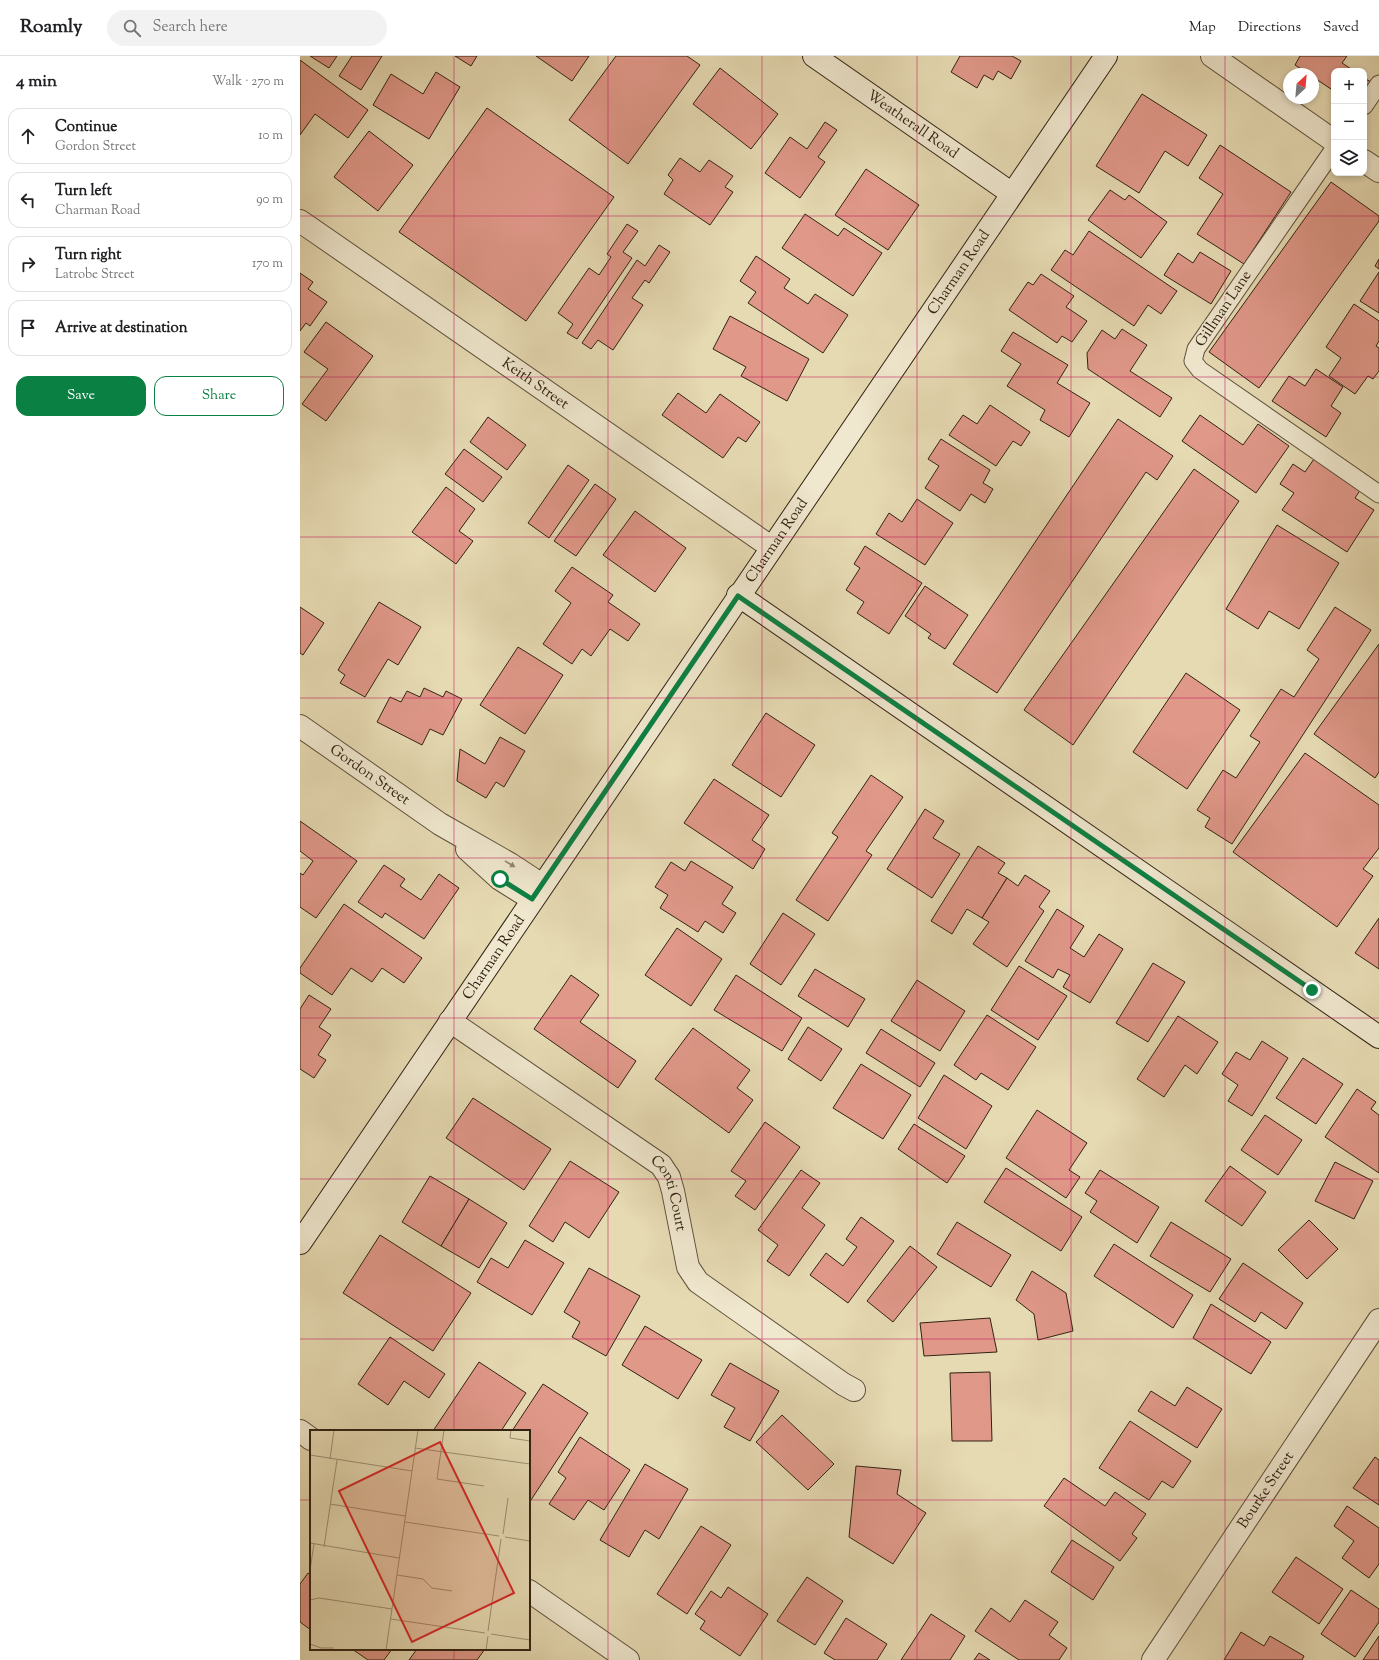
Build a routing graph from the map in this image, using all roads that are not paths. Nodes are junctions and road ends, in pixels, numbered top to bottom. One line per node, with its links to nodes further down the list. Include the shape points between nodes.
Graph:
1 (814, 56): 10 (street, Weatherall Road)
2 (1106, 56): 10 (street, Charman Road)
3 (1212, 56): 6 (street)
4 (1379, 84): 5 (lane)
5 (1365, 104)
6 (1333, 140)
7 (1331, 153): 12 (lane, Gillman Lane, via 1196,349 1193,360 1200,370)
8 (1367, 163): 9 (street)
9 (1379, 171)
10 (1011, 193): 13 (street, Charman Road)
11 (300, 221): 13 (street, Keith Street)
12 (1379, 494)
13 (771, 547): 14 (street, Charman Road)
14 (738, 596): 16 (street, Charman Road); 18 (street)
15 (300, 726): 16 (street, Gordon Street, via 440,824 510,864)
16 (537, 892): 17 (street, Charman Road)
17 (450, 1021): 19 (street, Charman Road); 21 (street, Conti Court, via 661,1165 669,1177 673,1191 688,1266 698,1282)
18 (1379, 1037)
19 (300, 1243)
20 (1379, 1320): 26 (street, Bourke Street)
21 (854, 1390)
22 (300, 1431): 23 (street)
23 (310, 1438)
24 (530, 1592): 25 (street)
25 (628, 1660)
26 (1153, 1660)

